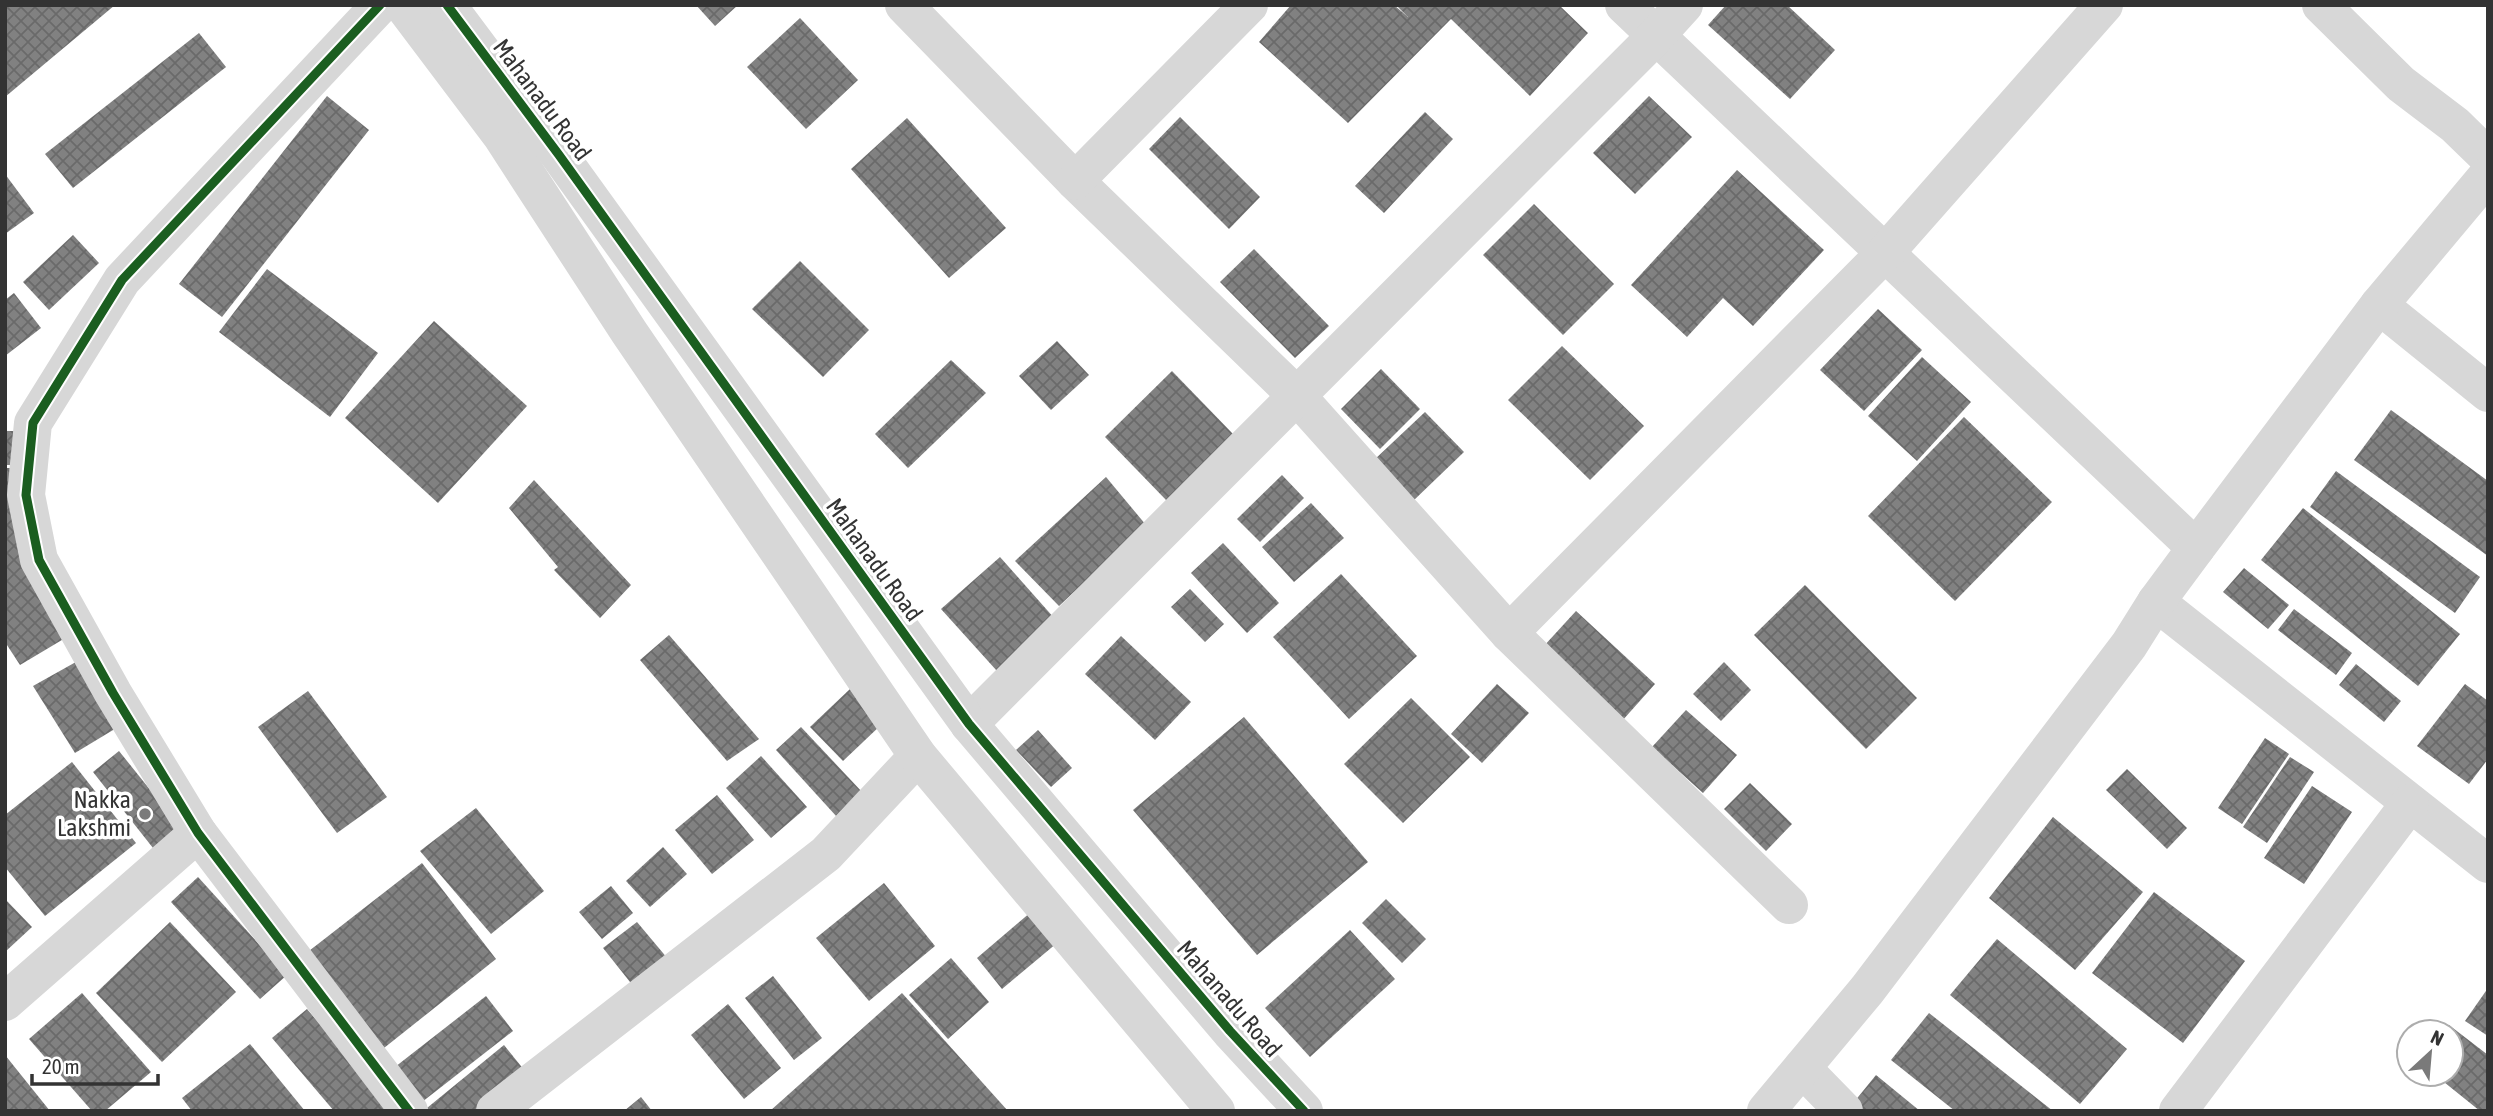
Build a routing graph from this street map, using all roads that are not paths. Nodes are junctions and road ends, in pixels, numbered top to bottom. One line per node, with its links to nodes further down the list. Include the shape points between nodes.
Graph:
1 (380, 5): 24 (street, via 122,279 33,423 26,495 39,560)
2 (403, 5): 22 (street, via 501,135 629,332)
3 (447, 5): 21 (street, Mahanadu Road)
4 (904, 5): 13 (street)
5 (1249, 5): 13 (street)
6 (1623, 5): 10 (street)
7 (1684, 5): 10 (street)
8 (2104, 5): 14 (street)
9 (2321, 5): 11 (street, via 2401,84)
10 (1655, 37): 14 (street); 17 (street)
11 (2488, 157)
12 (2488, 175): 15 (street)
13 (1075, 181): 17 (street)
14 (1885, 253): 18 (street); 20 (street)
15 (2379, 305): 16 (street); 18 (street)
16 (2488, 393)
17 (1296, 395): 20 (street); 21 (street)
18 (2196, 548): 19 (street)
19 (2156, 602): 23 (street); 28 (street, via 2129,645 1867,990)
20 (1509, 633): 26 (street)
21 (969, 724): 32 (street, Mahanadu Road, via 1230,1031)
22 (918, 756): 30 (street, via 827,854); 31 (street)
23 (2410, 803): 25 (street); 35 (street)
24 (198, 833): 27 (street); 29 (street)
25 (2488, 864)
26 (1789, 905)
27 (5, 1002)
28 (1802, 1068): 33 (street); 34 (street)
29 (409, 1111)
30 (495, 1111)
31 (1216, 1111)
32 (1304, 1111)
33 (1766, 1111)
34 (1844, 1111)
35 (2178, 1111)

